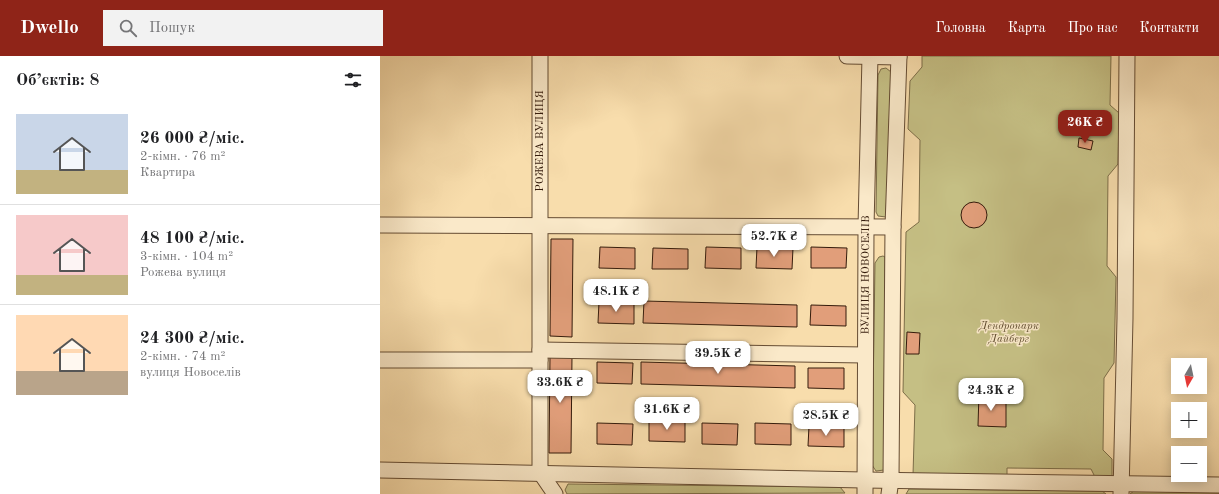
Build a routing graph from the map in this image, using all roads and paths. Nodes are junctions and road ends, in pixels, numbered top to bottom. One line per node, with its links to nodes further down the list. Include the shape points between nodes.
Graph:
1 (540, 56): 7 (street, РОЖЕВА ВУЛИЦЯ)
2 (847, 56): 3 (street)
3 (870, 56): 4 (street); 8 (street, ВУЛИЦЯ НОВОСЕЛІВ)
4 (899, 56): 9 (street)
5 (1127, 56): 18 (street)
6 (380, 225): 7 (street)
7 (541, 226): 8 (street); 10 (street, РОЖЕВА ВУЛИЦЯ)
8 (866, 227): 9 (street); 11 (street, ВУЛИЦЯ НОВОСЕЛІВ)
9 (893, 227): 17 (street)
10 (540, 355): 11 (street); 12 (street); 14 (street, РОЖЕВА ВУЛИЦЯ)
11 (865, 355): 16 (street, ВУЛИЦЯ НОВОСЕЛІВ)
12 (380, 360)
13 (380, 470): 14 (street)
14 (540, 472): 16 (street); 19 (street)
15 (1219, 485): 18 (street)
16 (864, 487): 17 (street)
17 (890, 487): 18 (street)
18 (1121, 489)
19 (555, 494)

